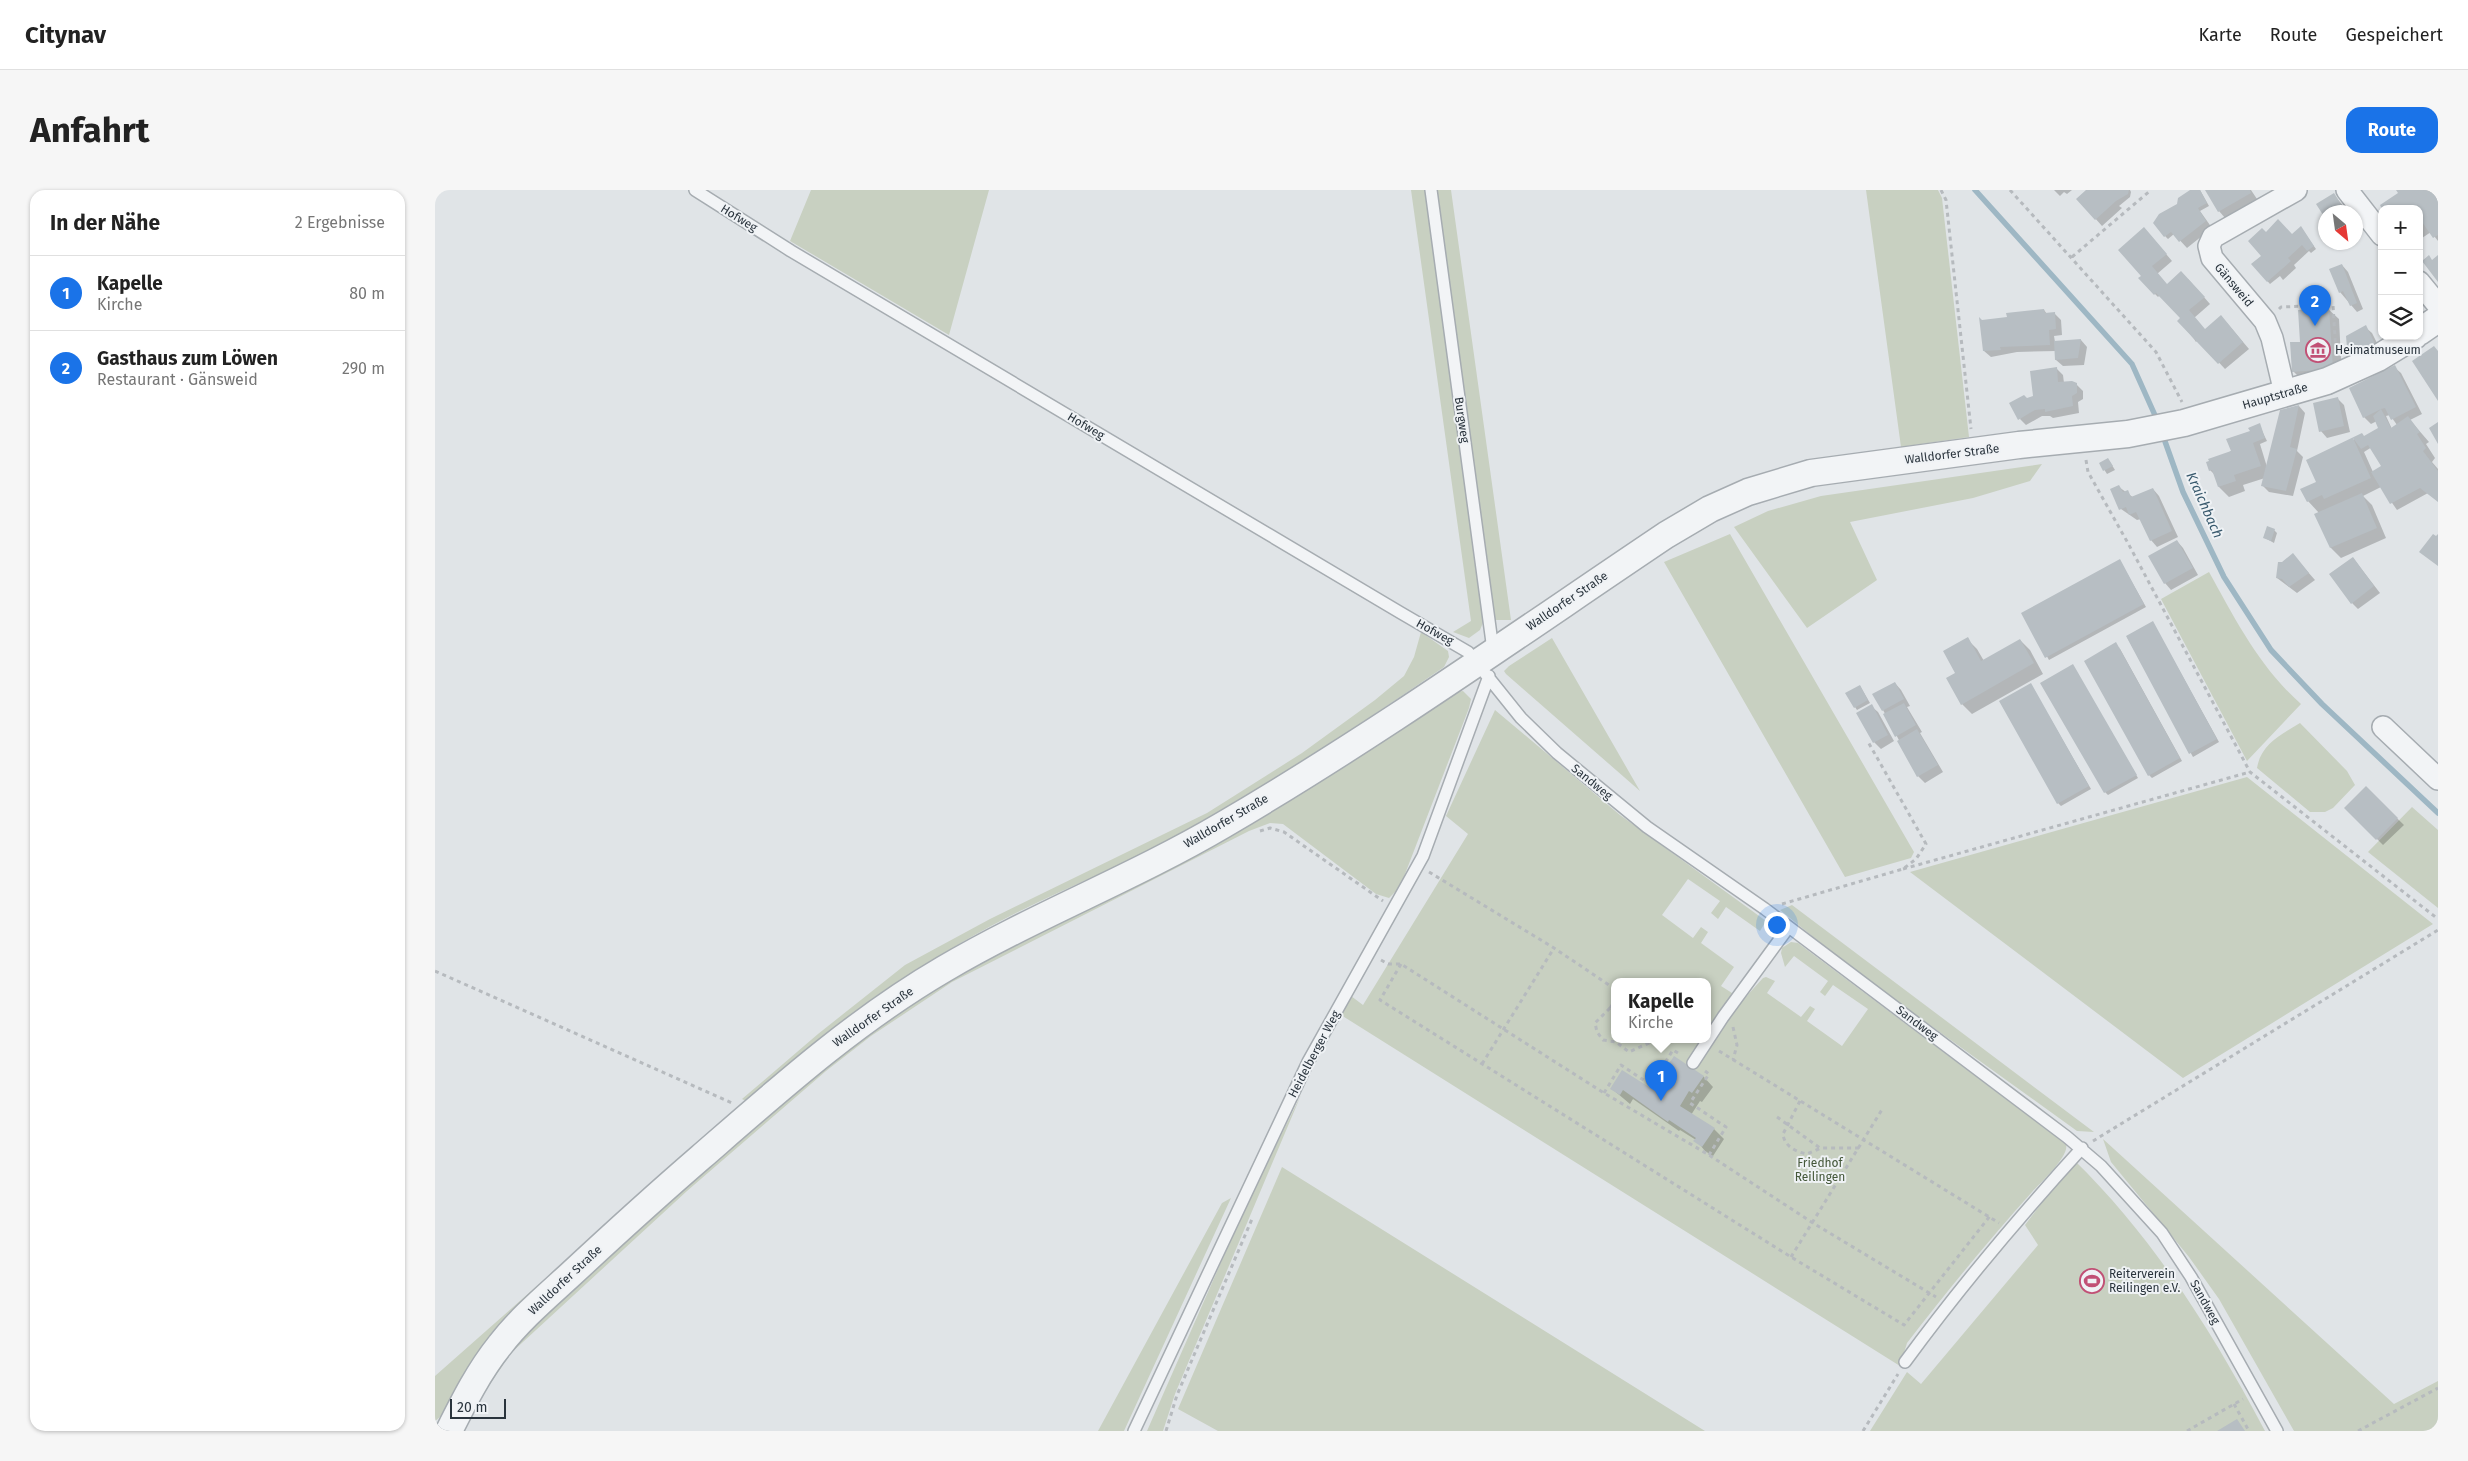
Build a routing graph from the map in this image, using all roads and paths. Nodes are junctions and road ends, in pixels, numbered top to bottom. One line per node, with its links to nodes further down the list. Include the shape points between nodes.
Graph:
1 (695, 190): 22 (lane, Hofweg, via 800,256)
2 (1431, 190): 22 (lane, Burgweg)
3 (1941, 190): 21 (path, via 1946,200)
4 (2010, 190): 9 (path)
5 (2151, 190): 9 (path)
6 (2296, 190): 13 (street, Gänsweid, via 2213,237 2209,246 2212,258)
7 (2347, 190): 8 (street)
8 (2378, 230)
9 (2072, 257): 18 (path, via 2156,352)
10 (2423, 287): 11 (street)
11 (2438, 305)
12 (2438, 319): 14 (street)
13 (2268, 329): 16 (path, via 2281,307 2333,305); 17 (street, Gänsweid)
14 (2423, 329)
15 (2407, 340): 16 (street, Hauptstraße)
16 (2339, 376): 17 (street, Hauptstraße)
17 (2285, 393): 18 (street, Hauptstraße)
18 (2184, 414): 19 (street, Hauptstraße)
19 (2128, 434): 20 (street, Walldorfer Straße)
20 (2084, 440): 21 (street, Walldorfer Straße); 25 (path, via 2088,472)
21 (1973, 452): 22 (street, Walldorfer Straße, via 1811,473 1748,492 1710,509 1666,535)
22 (1486, 663): 30 (lane, Heidelberger Weg, via 1423,856); 31 (lane, Sandweg, via 1521,718 1585,777 1647,826); 53 (street, Walldorfer Straße, via 1220,826 940,971 826,1051)
23 (2383, 727): 26 (street)
24 (1867, 740): 28 (path, via 1925,844 1916,859)
25 (2249, 772): 28 (path); 32 (path)
26 (2438, 779)
27 (1255, 833): 30 (path, via 1270,828 1284,832)
28 (1903, 869): 31 (path)
29 (1440, 878): 35 (path)
30 (1394, 908): 73 (lane, Heidelberger Weg, via 1304,1070)
31 (1765, 909): 33 (lane, Sandweg)
32 (2438, 919)
33 (1788, 928): 42 (lane); 59 (lane, Sandweg)
34 (2438, 930): 59 (path)
35 (1554, 948): 39 (path); 41 (path)
36 (1388, 964): 37 (path)
37 (1401, 964): 41 (path); 49 (path, via 1380,1000)
38 (435, 971): 53 (path, via 731,1102)
39 (1611, 985)
40 (1611, 1008): 43 (path, via 1595,1023 1603,1040)
41 (1503, 1030): 49 (path); 50 (path)
42 (1711, 1035)
43 (1611, 1041)
44 (1618, 1043): 45 (path, via 1629,1052)
45 (1649, 1043)
46 (1705, 1043): 48 (lane)
47 (1708, 1043): 51 (path)
48 (1693, 1062): 50 (path, via 1673,1050 1651,1085 1621,1065); 60 (path, via 1709,1074 1690,1103 1726,1127)
49 (1482, 1064): 65 (path)
50 (1604, 1093): 60 (path)
51 (1800, 1101): 55 (path); 56 (path)
52 (1883, 1108): 56 (path)
53 (751, 1114): 72 (street, Walldorfer Straße, via 642,1208 530,1312 494,1353)
54 (1777, 1117): 55 (path)
55 (1788, 1124): 58 (path); 58 (path, via 1784,1139 1795,1150 1807,1154)
56 (1864, 1140): 57 (path); 62 (path)
57 (1860, 1147): 58 (path, via 1846,1150); 63 (path)
58 (1821, 1148)
59 (2082, 1148): 68 (lane, via 2004,1234); 78 (lane, Sandweg, via 2132,1198 2162,1234 2191,1277)
60 (1709, 1155): 63 (path)
61 (1256, 1211): 74 (path, via 1177,1395)
62 (1990, 1216): 64 (path); 66 (path)
63 (1813, 1223): 65 (path); 66 (path)
64 (2002, 1225)
65 (1791, 1257): 66 (path, via 1904,1325)
66 (1930, 1292): 67 (path)
67 (1940, 1300)
68 (1905, 1362): 75 (path)
69 (2438, 1388): 79 (path)
70 (2239, 1401): 71 (path)
71 (2234, 1404): 76 (path); 77 (path)
72 (449, 1431)
73 (1134, 1431)
74 (1166, 1431)
75 (1863, 1431)
76 (2187, 1431)
77 (2249, 1431)
78 (2277, 1431)
79 (2358, 1431)

